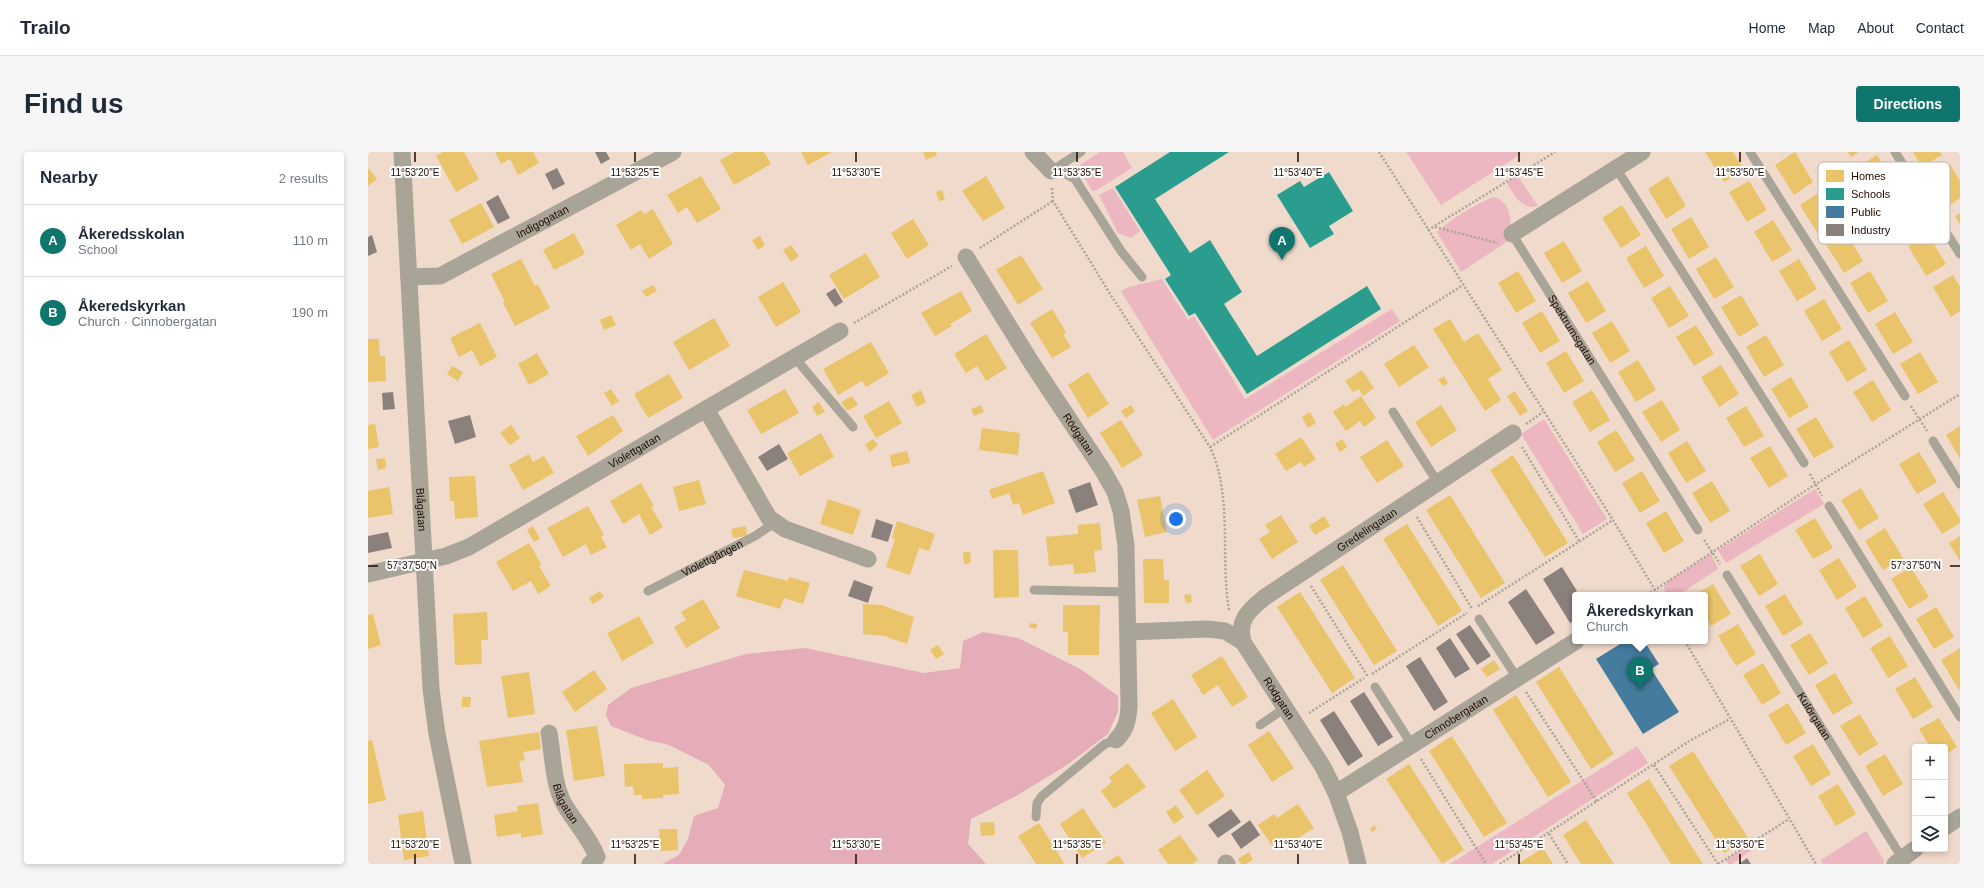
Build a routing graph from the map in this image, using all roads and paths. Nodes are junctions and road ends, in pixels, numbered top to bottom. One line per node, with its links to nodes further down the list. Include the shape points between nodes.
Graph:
1 (402, 152): 20 (street, Blågatan)
2 (673, 152): 20 (street, Indigogatan, via 440,276)
3 (1033, 152): 12 (street)
4 (1081, 152): 12 (lane)
5 (1379, 152): 15 (path)
6 (1555, 152): 14 (path)
7 (1642, 152): 11 (street)
8 (1750, 152): 26 (lane)
9 (1895, 152): 10 (lane)
10 (1901, 162)
11 (1616, 168): 17 (street); 34 (lane)
12 (1051, 171): 13 (path); 21 (lane, via 1075,179 1121,251)
13 (1053, 201): 19 (path); 33 (path)
14 (1434, 226): 15 (path); 17 (path, via 1507,246)
15 (1428, 230): 22 (path)
16 (1950, 238): 18 (lane)
17 (1515, 239): 42 (lane, Spektrumsgatan)
18 (1960, 254)
19 (966, 257): 23 (path, via 914,290); 53 (street, Rödgatan, via 1115,492 1125,529)
20 (409, 277): 46 (street, Blågatan)
21 (1142, 277)
22 (1463, 285): 33 (path); 40 (path)
23 (840, 331): 24 (street, Violettgatan)
24 (795, 358): 27 (street, Violettgatan); 30 (lane)
25 (1960, 394): 29 (path)
26 (1905, 396): 29 (path)
27 (706, 409): 41 (street); 46 (street, Violettgatan, via 469,547)
28 (1393, 412): 35 (lane)
29 (1919, 420): 32 (path); 36 (path)
30 (853, 427)
31 (1513, 433): 35 (street, Gredelingatan); 43 (path)
32 (1933, 441): 37 (lane)
33 (1210, 447): 57 (path, via 1219,469 1222,488)
34 (1804, 463): 36 (path)
35 (1438, 483): 38 (street, Gredelingatan)
36 (1816, 484): 39 (path); 44 (path)
37 (1960, 484)
38 (1408, 503): 47 (street, Gredelingatan); 56 (path)
39 (1829, 506): 67 (lane)
40 (1613, 520): 43 (path); 50 (path)
41 (774, 523): 45 (street); 52 (lane, Violettgången, via 755,536)
42 (1698, 530): 44 (path)
43 (1579, 541): 56 (path)
44 (1712, 553): 49 (path); 50 (path)
45 (868, 559)
46 (425, 561): 48 (street, Violettgatan); 83 (street, Blågatan, via 431,689 437,734)
47 (1302, 572): 60 (street, Gredelingatan, via 1265,597 1247,614 1241,627); 63 (path)
48 (368, 574)
49 (1727, 575): 82 (lane, Kulörgatan)
50 (1654, 589): 54 (path); 55 (path)
51 (1034, 590): 53 (lane)
52 (648, 591)
53 (1127, 592): 59 (street, Rödgatan)
54 (1650, 592)
55 (1656, 592)
56 (1473, 609): 58 (path); 63 (path)
57 (1229, 612)
58 (1479, 619): 64 (lane)
59 (1128, 632): 60 (street, Rödgatan, via 1219,630 1234,635); 72 (street, Rödgatan, via 1128,722 1124,732)
60 (1243, 642): 66 (street, Rödgatan)
61 (1572, 644): 64 (street, Cinnobergatan)
62 (1687, 644): 68 (path)
63 (1367, 676): 65 (path); 69 (path)
64 (1517, 678): 73 (street, Cinnobergatan); 76 (path)
65 (1375, 687): 73 (lane)
66 (1285, 708): 69 (street, Rödgatan); 70 (lane)
67 (1960, 717)
68 (1730, 719): 74 (path, via 1691,740); 79 (path)
69 (1295, 722): 75 (street, Rödgatan)
70 (1260, 725)
71 (550, 733): 84 (street, Blågatan, via 558,789 563,802 594,848 597,857)
72 (1116, 740): 77 (lane, via 1106,744 1042,796 1037,803)
73 (1412, 745): 75 (street, Cinnobergatan); 86 (path)
74 (1654, 765): 76 (path); 89 (path)
75 (1336, 793): 85 (street, Rödgatan)
76 (1597, 802): 81 (path)
77 (1036, 817)
78 (1960, 817): 80 (street)
79 (1789, 819): 89 (path); 90 (path)
80 (1948, 825)
81 (1549, 834): 87 (path); 88 (path)
82 (1904, 857)
83 (463, 864)
84 (590, 864)
85 (1358, 864)
86 (1486, 864)
87 (1500, 864)
88 (1568, 864)
89 (1718, 864)
90 (1816, 864)

